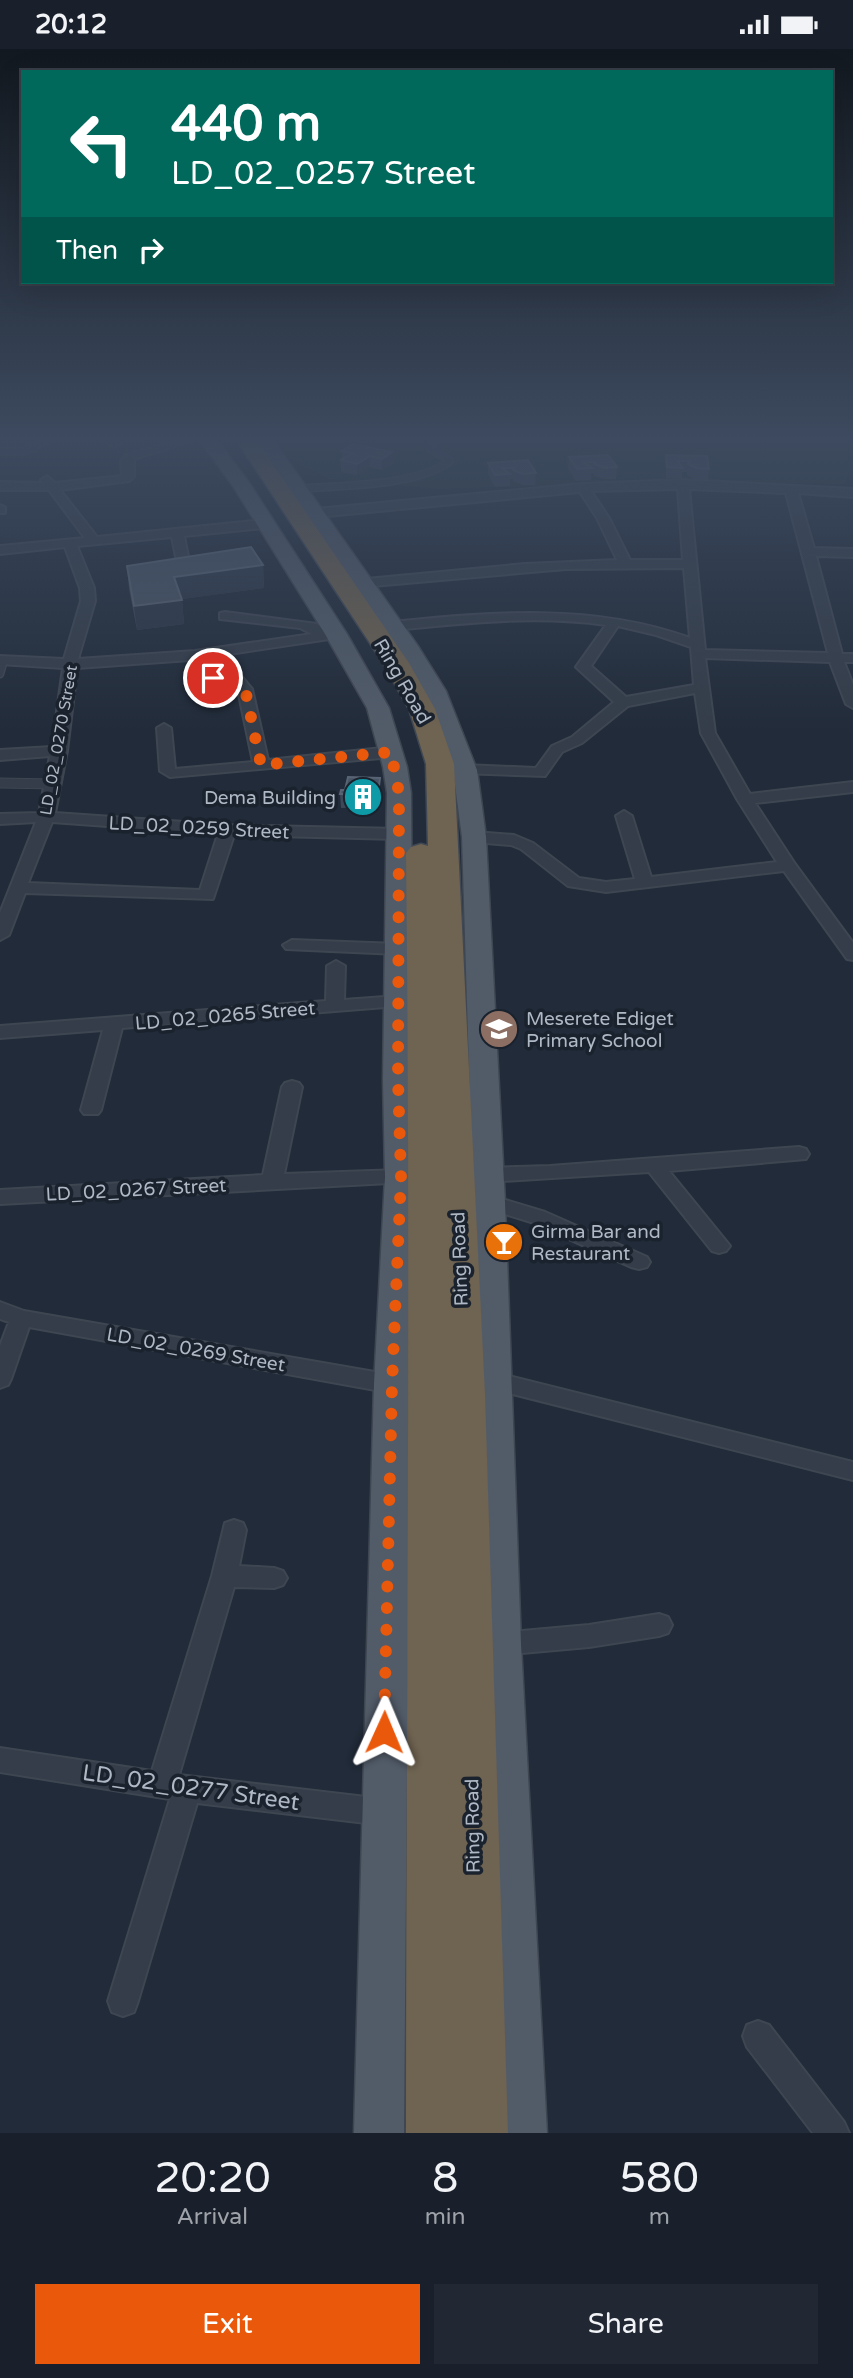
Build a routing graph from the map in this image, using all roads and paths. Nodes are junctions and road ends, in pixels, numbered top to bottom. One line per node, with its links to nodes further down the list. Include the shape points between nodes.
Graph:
1 (114, 538): 10 (street)
2 (178, 538): 16 (street)
3 (272, 538): 22 (main road)
4 (292, 538): 88 (highway, Ring Road, via 383,680 408,730 420,783 428,1108)
5 (312, 538): 89 (highway, Ring Road, via 396,663 422,709 440,764 464,1394)
6 (331, 538): 18 (main road)
7 (613, 538): 15 (street)
8 (688, 538): 17 (street)
9 (804, 538): 13 (street)
10 (93, 540): 11 (street)
11 (70, 543): 12 (street); 27 (street, LD_02_0270 Street, via 88,601)
12 (0, 550)
13 (808, 552): 14 (street); 25 (street)
14 (853, 553)
15 (624, 561): 17 (street); 18 (street)
16 (183, 562)
17 (690, 564): 23 (street)
18 (360, 583): 21 (main road)
19 (225, 616): 22 (street, via 300,624)
20 (615, 621): 21 (street, via 521,615); 23 (street, via 659,630); 30 (street, via 583,667)
21 (393, 626): 37 (main road, via 435,691)
22 (329, 634): 24 (street); 34 (main road, via 377,708)
23 (698, 649): 25 (street); 29 (street)
24 (195, 655): 27 (street); 36 (street, via 205,676 237,680 245,689)
25 (836, 657): 26 (street); 31 (street)
26 (853, 658)
27 (70, 664): 28 (street); 33 (street, LD_02_0270 Street)
28 (1, 665)
29 (701, 688): 30 (street); 41 (street, via 708,733)
30 (623, 702): 37 (street, via 577,740 557,748 540,773)
31 (853, 704)
32 (164, 728): 36 (street, via 171,773)
33 (59, 751): 35 (street); 39 (street, LD_02_0270 Street)
34 (391, 752): 36 (street); 46 (main road, via 399,793)
35 (0, 755)
36 (261, 765)
37 (465, 770): 47 (main road)
38 (0, 783): 39 (lane)
39 (54, 783): 43 (street, LD_02_0270 Street)
40 (853, 787): 41 (street)
41 (745, 799): 48 (street)
42 (624, 816): 49 (street)
43 (46, 817): 44 (street, LD_02_0259 Street); 45 (street, LD_02_0259 Street); 50 (street, LD_02_0270 Street)
44 (0, 819)
45 (227, 830): 46 (street, LD_02_0259 Street); 51 (street, via 208,895)
46 (399, 834): 55 (main road)
47 (474, 837): 49 (street, via 527,846 574,882 606,887); 68 (main road)
48 (788, 866): 49 (street); 56 (street)
49 (645, 884)
50 (19, 888): 51 (street); 53 (street, LD_02_0270 Street)
51 (97, 891): 52 (street)
52 (89, 908)
53 (0, 935)
54 (292, 945): 55 (street)
55 (398, 949): 58 (main road)
56 (852, 953)
57 (336, 966): 59 (street, LD_02_0265 Street)
58 (398, 1001): 59 (street, LD_02_0265 Street); 66 (main road)
59 (335, 1006): 60 (street, LD_02_0265 Street)
60 (114, 1024): 61 (street, LD_02_0265 Street); 63 (street, LD_02_0265 Street)
61 (0, 1032)
62 (292, 1087): 67 (street)
63 (91, 1110)
64 (799, 1154): 65 (street)
65 (653, 1165): 68 (street, via 550,1173); 70 (street)
66 (401, 1177): 67 (street, LD_02_0267 Street); 75 (main road)
67 (272, 1181): 69 (street, LD_02_0267 Street)
68 (488, 1188): 71 (street, via 538,1217); 74 (main road)
69 (0, 1196)
70 (719, 1246)
71 (639, 1262)
72 (11, 1314): 73 (street); 75 (street, LD_02_0269 Street)
73 (0, 1380)
74 (492, 1381): 76 (street); 81 (main road)
75 (392, 1384): 84 (main road)
76 (853, 1471)
77 (234, 1530): 78 (street)
78 (225, 1576): 79 (street); 83 (street)
79 (274, 1578)
80 (659, 1625): 81 (street)
81 (502, 1644): 90 (main road)
82 (0, 1760): 83 (street, LD_02_0277 Street)
83 (174, 1787): 84 (street, LD_02_0277 Street); 85 (street, via 158,1891)
84 (383, 1812): 87 (main road)
85 (123, 2001)
86 (758, 2036): 91 (street)
87 (379, 2133)
88 (435, 2133)
89 (479, 2133)
90 (522, 2133)
91 (833, 2133)

